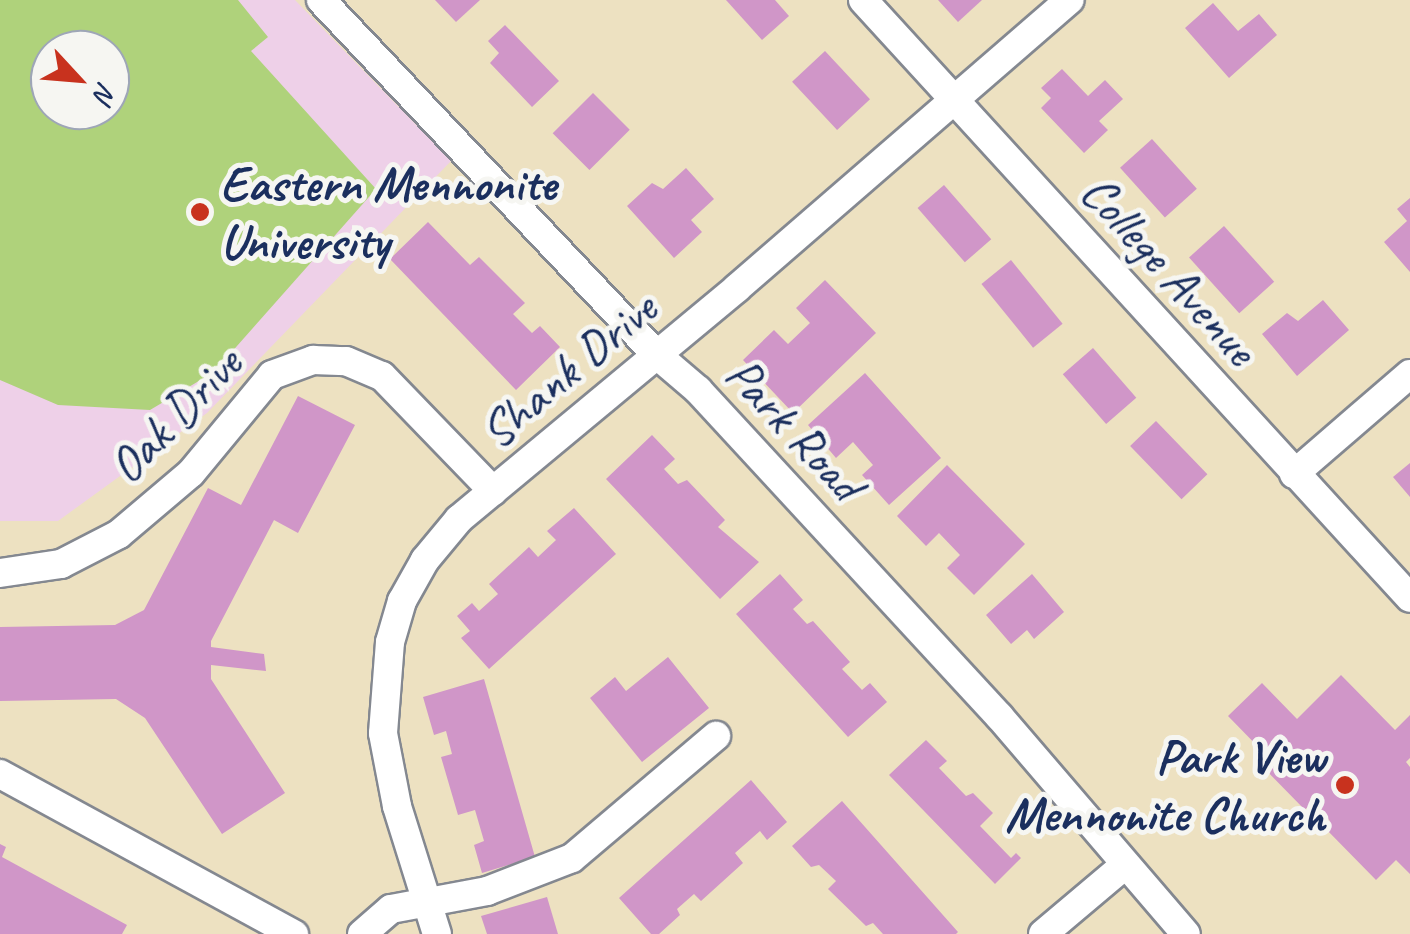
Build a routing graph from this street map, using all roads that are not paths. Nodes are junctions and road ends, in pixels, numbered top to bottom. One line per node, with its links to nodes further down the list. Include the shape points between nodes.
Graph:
1 (321, 0): 5 (street, Park Road)
2 (863, 0): 4 (street, College Avenue)
3 (1069, 0): 4 (street, Shank Drive)
4 (956, 100): 5 (street, Shank Drive); 7 (street, College Avenue)
5 (656, 354): 8 (street, Shank Drive); 13 (street, Park Road, via 698,390 999,716)
6 (1410, 374): 7 (street)
7 (1294, 474): 10 (street, College Avenue)
8 (493, 492): 9 (street, Oak Drive, via 382,376 346,361 313,360 272,375 191,473 119,534 61,564); 14 (street, Shank Drive, via 425,560 402,601 386,658 384,745)
9 (0, 573)
10 (1410, 598)
11 (716, 736): 14 (street, via 572,858 500,887)
12 (0, 774): 15 (street)
13 (1125, 865): 18 (street); 19 (street, Park Road)
14 (426, 900): 16 (street, via 384,912); 17 (street, Shank Drive)
15 (294, 934)
16 (362, 934)
17 (437, 934)
18 (1044, 934)
19 (1186, 934)

